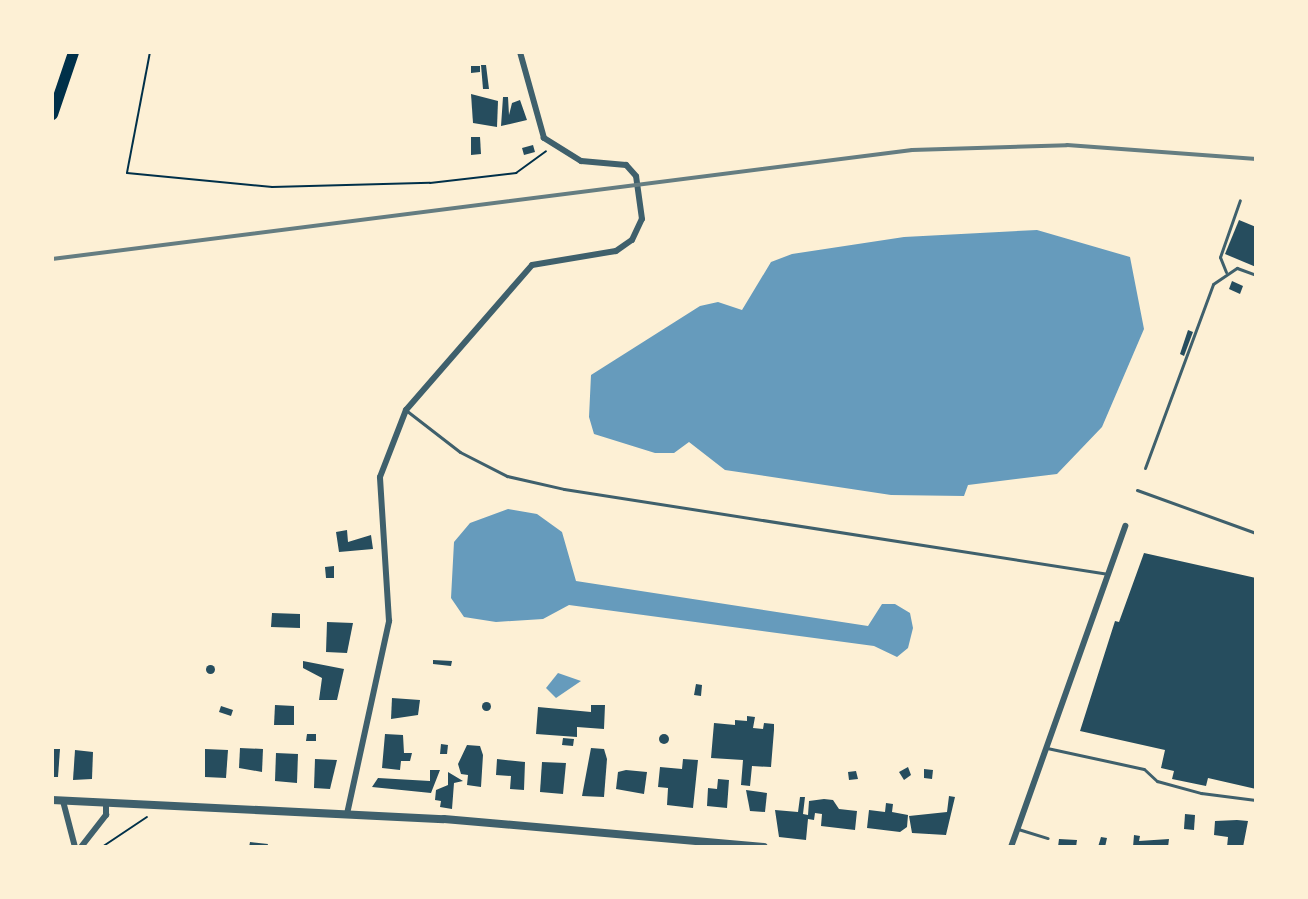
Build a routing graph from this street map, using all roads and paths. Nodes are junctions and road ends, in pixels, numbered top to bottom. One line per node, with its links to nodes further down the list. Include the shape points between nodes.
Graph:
1 (73, 52): 4 (highway)
2 (150, 52): 5 (path, via 127,173 272,187 430,183 516,173)
3 (520, 52): 5 (street, via 538,127)
4 (52, 114)
5 (552, 146): 9 (street, via 581,161 632,170 642,206 639,229 616,251 600,257 532,265)
6 (1240, 200): 7 (lane, via 1220,257)
7 (1226, 272): 8 (lane, via 1237,268); 10 (lane, via 1213,284)
8 (1256, 275)
9 (406, 410): 14 (lane, via 460,452 507,476); 21 (street, via 380,477 389,621)
10 (1145, 468)
11 (1137, 490): 13 (lane)
12 (1125, 526): 14 (street)
13 (1256, 533)
14 (1108, 574): 15 (street)
15 (1046, 748): 17 (lane, via 1144,769 1157,781 1201,793); 22 (street)
16 (52, 800): 18 (street)
17 (1256, 800)
18 (63, 801): 19 (street); 26 (street)
19 (106, 802): 20 (street); 27 (street, via 106,815)
20 (152, 804): 21 (street); 28 (path, via 148,816)
21 (347, 814): 24 (street)
22 (1018, 829): 23 (lane); 30 (street)
23 (1048, 838)
24 (719, 845): 25 (street)
25 (731, 845): 29 (street)
26 (75, 847)
27 (81, 847)
28 (102, 847)
29 (764, 847)
30 (1011, 847)

